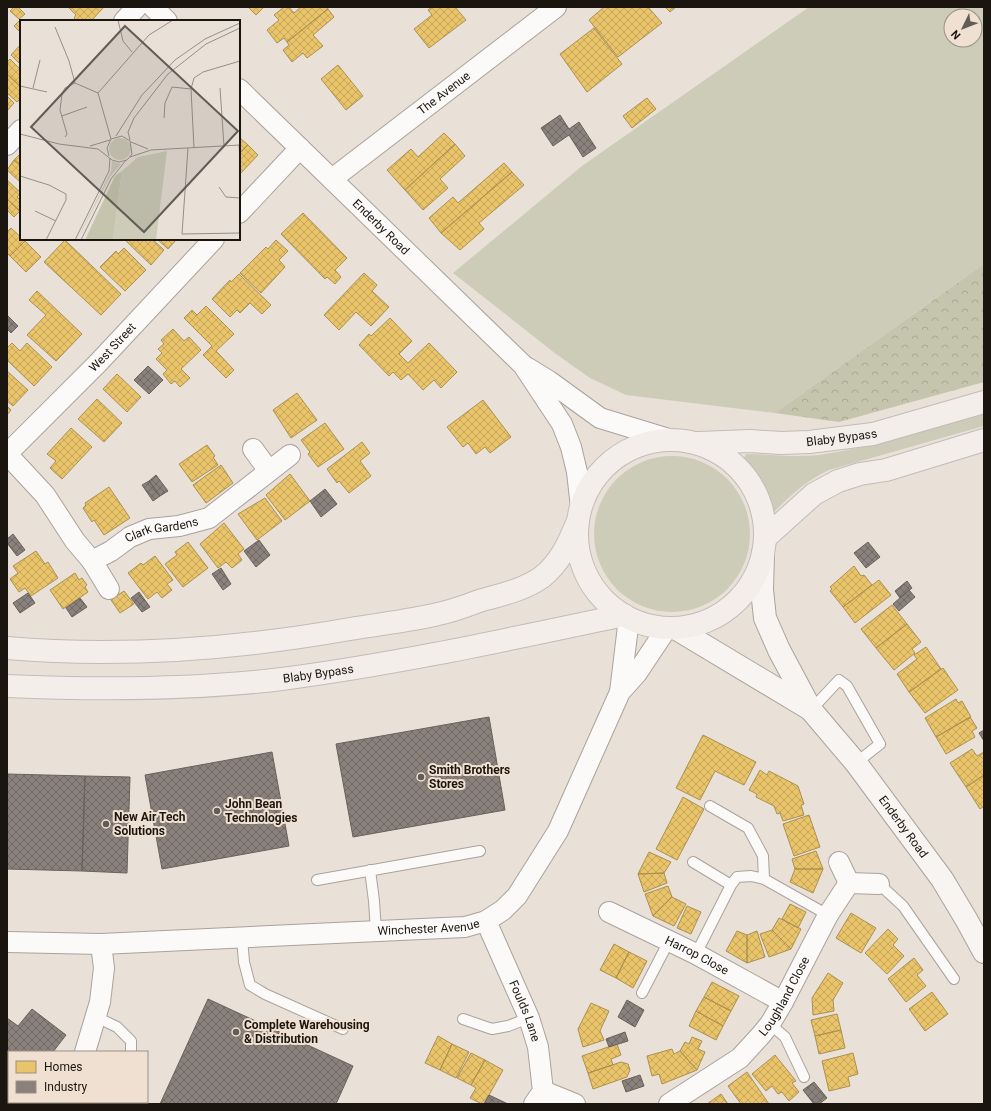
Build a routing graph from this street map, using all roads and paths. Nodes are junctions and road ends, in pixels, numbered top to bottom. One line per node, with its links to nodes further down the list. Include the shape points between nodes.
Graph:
1 (137, 7): 4 (street)
2 (153, 7): 5 (street)
3 (556, 7): 10 (street, The Avenue)
4 (125, 20)
5 (166, 20)
6 (240, 90): 9 (street, Enderby Road)
7 (20, 131): 8 (street)
8 (7, 145)
9 (300, 148): 10 (street, Enderby Road); 11 (street)
10 (332, 179): 13 (street, Enderby Road)
11 (240, 212)
12 (213, 240): 19 (street, West Street, via 98,363)
13 (523, 365): 15 (street, Enderby Road, via 600,418); 22 (street, Enderby Road, via 562,424 571,447 577,472)
14 (984, 402): 17 (main road, Blaby Bypass, via 873,434 809,442)
15 (672, 440): 17 (main road); 22 (main road, via 639,446 612,460 594,480)
16 (984, 440): 23 (main road, via 886,470 838,481 814,494)
17 (695, 443): 23 (main road, via 719,453 743,473 760,504 764,520)
18 (253, 449): 21 (street)
19 (7, 454): 24 (street, via 45,495 75,541)
20 (290, 455): 21 (street, Clark Gardens)
21 (269, 471): 24 (street, Clark Gardens, via 209,518 179,526 149,529 130,537)
22 (579, 514): 26 (main road, via 578,550 591,584); 28 (main road, via 564,552 557,563 542,577 524,587 438,614 227,647 161,651 42,651)
23 (764, 546): 27 (main road, via 751,583 730,607 703,623); 31 (main road, via 762,590 765,618)
24 (92, 561): 25 (street)
25 (109, 589)
26 (626, 617): 27 (main road, via 646,625); 29 (main road, Blaby Bypass, via 452,652 282,679 156,688 76,689); 30 (street, Winchester Avenue)
27 (671, 628): 30 (street, Winchester Avenue); 31 (main road)
28 (7, 648)
29 (7, 686)
30 (620, 692): 45 (street, Winchester Avenue, via 558,831 517,896 503,910)
31 (811, 710): 32 (main road, Enderby Road); 32 (lane, via 839,680 847,686 880,744)
32 (856, 763): 51 (main road, Enderby Road, via 942,879)
33 (710, 806): 38 (lane, via 748,828 763,856)
34 (480, 851): 37 (lane)
35 (693, 862): 42 (lane)
36 (839, 862): 40 (street)
37 (370, 870): 39 (lane); 46 (lane)
38 (764, 879): 42 (lane, via 751,876 737,877); 44 (lane)
39 (317, 880)
40 (849, 883): 41 (street); 44 (street, Loughland Close)
41 (879, 884): 53 (lane, via 903,906)
42 (731, 885): 52 (lane)
43 (609, 912): 48 (street, Harrop Close)
44 (828, 915): 55 (street, Loughland Close)
45 (486, 921): 46 (street, Winchester Avenue, via 465,927); 57 (street, Foulds Lane)
46 (376, 931): 47 (street, Winchester Avenue)
47 (242, 938): 50 (street, Winchester Avenue); 60 (lane, via 244,962 250,985 264,994)
48 (669, 941): 52 (street, Harrop Close); 54 (lane)
49 (7, 942): 50 (street, Winchester Avenue)
50 (101, 944): 56 (street, via 104,968)
51 (984, 952)
52 (696, 954): 55 (street, Harrop Close)
53 (954, 979)
54 (642, 993)
55 (783, 1002): 59 (street, Loughland Close)
56 (96, 1016): 61 (street); 62 (lane, via 117,1027 131,1041)
57 (529, 1018): 58 (lane, via 492,1029); 64 (street, Foulds Lane, via 538,1048)
58 (463, 1019)
59 (770, 1024): 63 (lane, via 785,1037); 66 (street, Loughland Close, via 740,1058)
60 (343, 1029)
61 (84, 1051)
62 (131, 1051)
63 (804, 1077)
64 (538, 1098): 65 (street)
65 (575, 1104)
66 (669, 1104)

